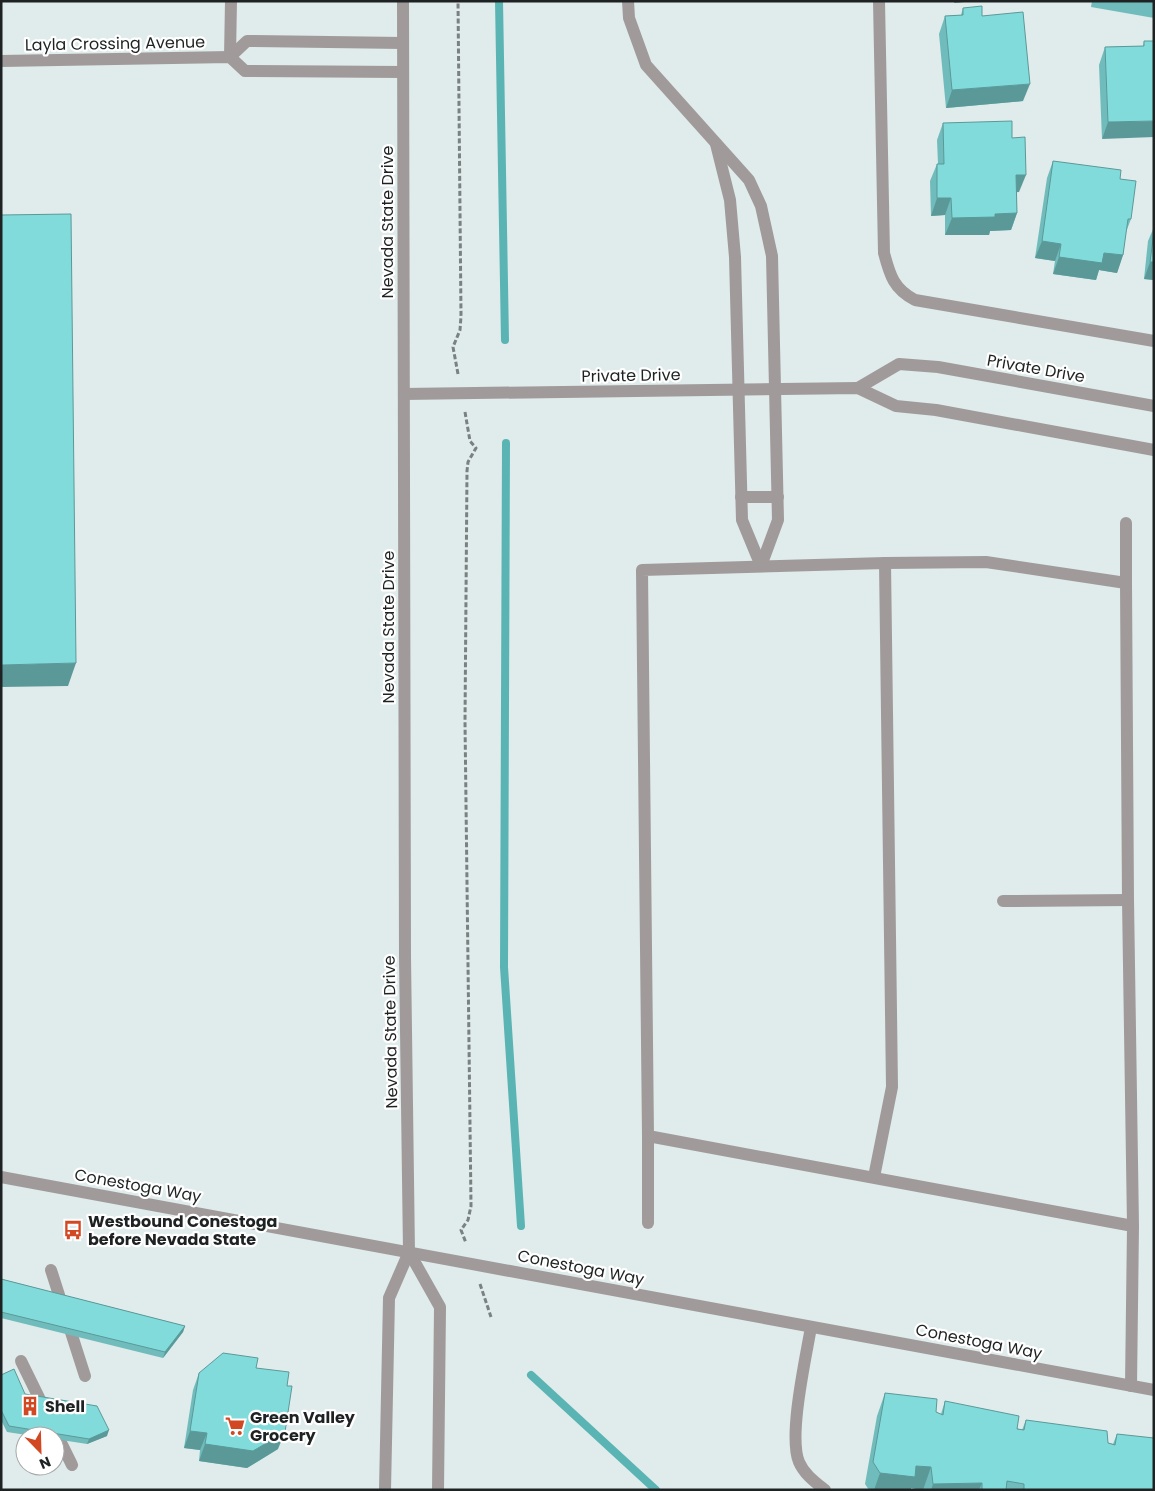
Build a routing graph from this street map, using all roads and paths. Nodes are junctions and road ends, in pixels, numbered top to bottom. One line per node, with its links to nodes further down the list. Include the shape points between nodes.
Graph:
1 (231, 1): 7 (street)
2 (403, 1): 6 (street, Nevada State Drive)
3 (458, 1): 12 (path, via 461,325)
4 (628, 1): 10 (street, via 629,18 646,65)
5 (879, 1): 11 (street, via 884,253 896,286 915,300)
6 (403, 43): 7 (street, via 247,41); 9 (street, Nevada State Drive)
7 (230, 58): 8 (street, Layla Crossing Avenue); 9 (street, via 245,71)
8 (1, 61)
9 (403, 72): 16 (street, Nevada State Drive)
10 (715, 141): 14 (street, via 749,180 761,206 772,256); 15 (street, via 730,200 735,257)
11 (1154, 341)
12 (453, 347)
13 (858, 388): 14 (street, Private Drive); 17 (street, Private Drive, via 898,364 938,367); 19 (street, Private Drive, via 896,406 936,410)
14 (775, 389): 15 (street, Private Drive); 21 (street)
15 (738, 390): 16 (street, Private Drive); 20 (street)
16 (404, 394): 34 (street, Nevada State Drive)
17 (1154, 406)
18 (470, 441): 33 (path, via 476,448 467,470 470,1206 468,1220)
19 (1154, 450)
20 (741, 497): 21 (street); 24 (street, via 742,520)
21 (778, 497): 24 (street, via 778,520)
22 (1126, 524): 25 (street)
23 (885, 563): 24 (street); 25 (street, via 986,562); 30 (street, via 892,1087)
24 (761, 566): 28 (street, via 642,570)
25 (1126, 583): 26 (street)
26 (1128, 900): 27 (street); 32 (street)
27 (1003, 901)
28 (648, 1136): 30 (street); 31 (street)
29 (1, 1177): 34 (street, Conestoga Way)
30 (874, 1177): 32 (street)
31 (648, 1223)
32 (1133, 1226): 39 (street)
33 (461, 1230)
34 (409, 1252): 36 (street, Conestoga Way); 42 (street, Nevada State Drive, via 389,1298); 43 (street, Nevada State Drive, via 440,1307)
35 (51, 1270): 38 (street)
36 (811, 1327): 39 (street, Conestoga Way); 44 (street, via 794,1440 798,1462 810,1479)
37 (21, 1361): 41 (street)
38 (85, 1376)
39 (1132, 1386): 40 (street, Conestoga Way)
40 (1154, 1390)
41 (72, 1465)
42 (385, 1490)
43 (438, 1490)
44 (825, 1490)

